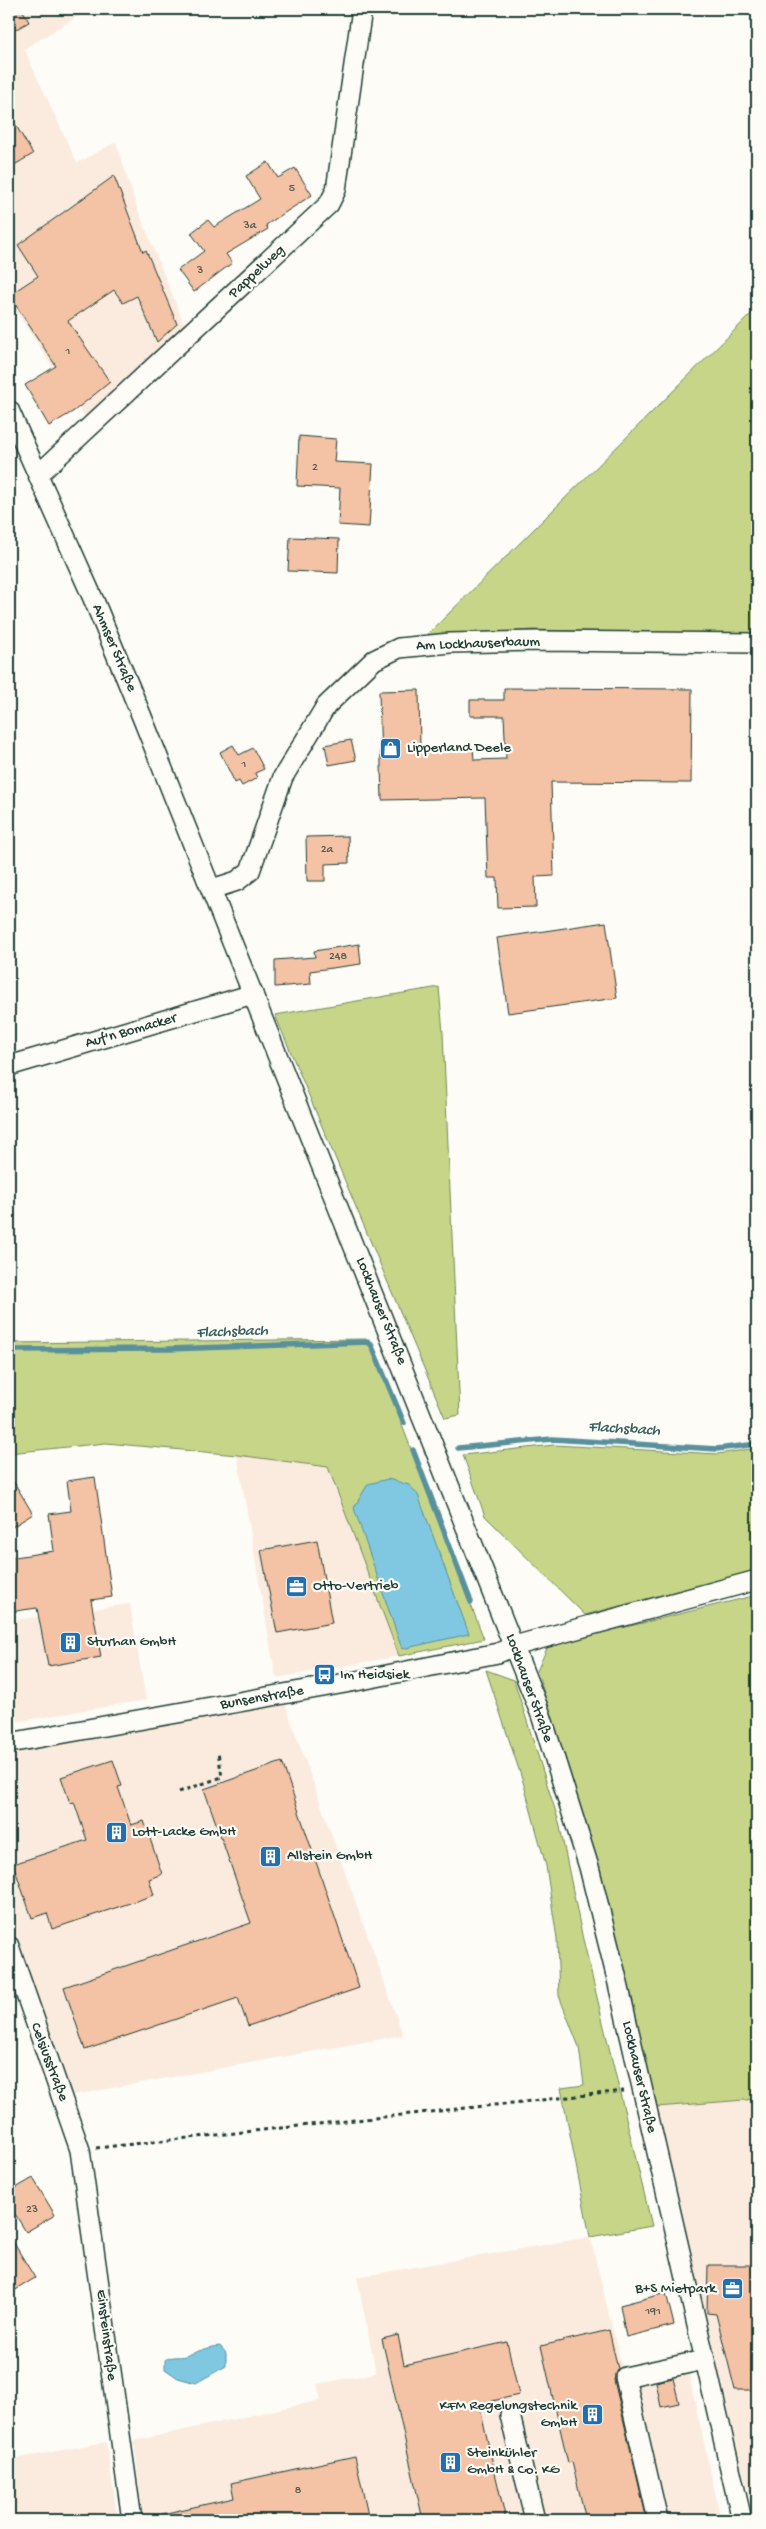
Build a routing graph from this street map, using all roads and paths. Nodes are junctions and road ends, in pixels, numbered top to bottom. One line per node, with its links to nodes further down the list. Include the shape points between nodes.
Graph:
1 (362, 9): 3 (street, Pappelweg, via 336,190 328,204)
2 (9, 410): 3 (street, Ahmser Straße)
3 (39, 474): 5 (street, Ahmser Straße, via 99,611)
4 (757, 643): 5 (street, Am Lockhauserbaum, via 489,642 400,648 374,660 326,706 283,777 250,871 237,881)
5 (212, 889): 6 (street, Lockhauser Straße)
6 (254, 994): 7 (street, Auf'n Bomacker); 9 (street, Lockhauser Straße)
7 (9, 1066)
8 (757, 1580): 9 (street)
9 (514, 1646): 10 (street, Bunsenstraße, via 351,1682); 16 (street, Lockhauser Straße, via 544,1724 589,1867)
10 (9, 1743)
11 (218, 1752): 12 (path, via 222,1777)
12 (179, 1792)
13 (9, 1946): 15 (street, Celsiusstraße)
14 (608, 2094): 15 (path)
15 (80, 2150): 18 (street, Einsteinstraße)
16 (704, 2360): 20 (street, via 626,2377); 21 (street, Lockhauser Straße)
17 (510, 2415): 19 (street)
18 (132, 2520)
19 (535, 2520)
20 (658, 2520)
21 (742, 2520)

